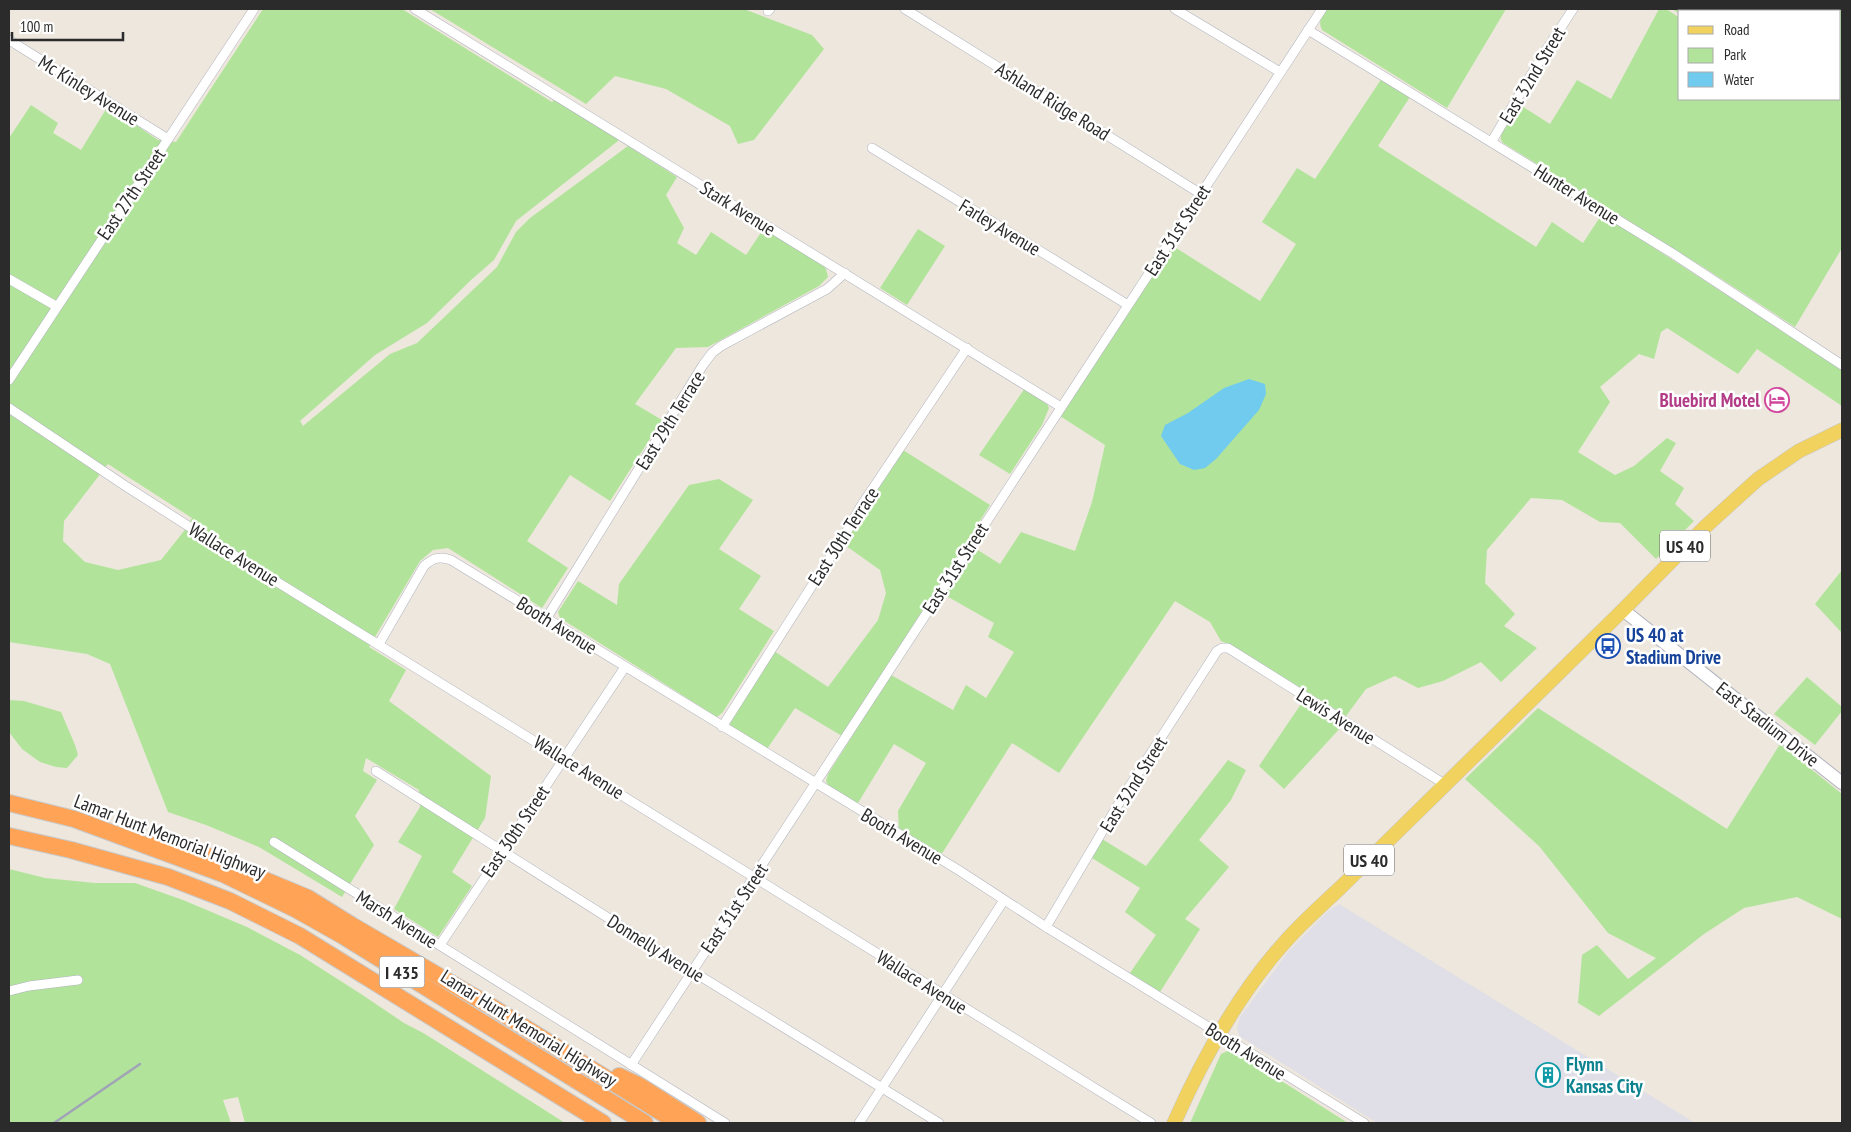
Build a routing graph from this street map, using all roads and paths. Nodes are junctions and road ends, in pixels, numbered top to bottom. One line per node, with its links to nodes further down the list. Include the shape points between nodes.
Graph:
1 (254, 9): 10 (street, East 27th Street)
2 (416, 9): 14 (street, Stark Avenue)
3 (905, 9): 13 (street, Ashland Ridge Road)
4 (1175, 9): 9 (street)
5 (1322, 9): 7 (street, East 31st Street)
6 (1573, 9): 11 (street, East 32nd Street)
7 (1308, 30): 9 (street, East 31st Street); 11 (street, Hunter Avenue)
8 (9, 40): 10 (street, Mc Kinley Avenue)
9 (1280, 72): 13 (street, East 31st Street)
10 (168, 139): 17 (street, East 27th Street)
11 (1492, 141): 19 (street, Hunter Avenue, via 1688,263)
12 (872, 148): 16 (street, Farley Avenue)
13 (1201, 194): 16 (street, East 31st Street)
14 (845, 273): 18 (street, Stark Avenue); 25 (street, East 29th Terrace, via 827,289 712,353)
15 (9, 279): 17 (street)
16 (1128, 304): 21 (street, East 31st Street)
17 (56, 306): 20 (street, East 27th Street)
18 (967, 348): 21 (street, Stark Avenue); 29 (street, East 30th Terrace, via 861,506)
19 (1842, 365)
20 (9, 380)
21 (1061, 407): 33 (street, East 31st Street)
22 (9, 408): 26 (street, Wallace Avenue, via 132,490)
23 (1841, 428): 24 (main road, US 40, via 1798,451 1758,479)
24 (1623, 610): 32 (main road, East Stadium Drive); 34 (main road, US 40)
25 (546, 619): 26 (street, Booth Avenue, via 451,560 437,558 424,566); 28 (street, Booth Avenue)
26 (379, 644): 30 (street, Wallace Avenue)
27 (1226, 648): 34 (street, Lewis Avenue); 42 (street, East 32nd Street, via 1217,651)
28 (625, 667): 29 (street, Booth Avenue); 30 (street, East 30th Street)
29 (722, 727): 33 (street, Booth Avenue)
30 (564, 758): 39 (street, East 30th Street); 40 (street, Wallace Avenue)
31 (376, 770): 39 (street, Donnelly Avenue)
32 (1842, 783)
33 (816, 784): 40 (street, East 31st Street); 41 (street, Booth Avenue)
34 (1446, 785): 48 (main road, US 40, via 1299,926 1267,964)
35 (9, 803): 38 (highway, Lamar Hunt Memorial Highway / I 435, via 74,819)
36 (9, 836): 52 (highway, Lamar Hunt Memorial Highway / I 435, via 168,877 230,901 300,936)
37 (274, 842): 43 (street, Marsh Avenue)
38 (147, 845): 49 (highway, via 179,844 308,898); 55 (highway, Lamar Hunt Memorial Highway / I 435, via 223,874 335,931)
39 (502, 850): 43 (street, East 30th Street); 44 (street, Donnelly Avenue)
40 (754, 877): 44 (street, East 31st Street); 47 (street, Wallace Avenue)
41 (1004, 900): 42 (street, Booth Avenue); 47 (street)
42 (1046, 927): 48 (street, Booth Avenue)
43 (440, 945): 50 (street, Marsh Avenue)
44 (692, 971): 50 (street, East 31st Street); 51 (street, Donnelly Avenue)
45 (78, 980): 46 (street)
46 (9, 991)
47 (942, 994): 51 (street); 61 (street, Wallace Avenue)
48 (1219, 1034): 62 (main road, US 40); 63 (street, Booth Avenue)
49 (578, 1060): 56 (highway); 57 (highway, via 599,1066 640,1086)
50 (631, 1065): 58 (street, Marsh Avenue)
51 (882, 1088): 59 (street); 60 (street, Donnelly Avenue)
52 (573, 1105): 53 (highway); 54 (highway, Lamar Hunt Memorial Highway / I 435)
53 (591, 1123)
54 (602, 1123)
55 (645, 1123)
56 (678, 1123)
57 (698, 1123)
58 (725, 1123)
59 (859, 1123)
60 (939, 1123)
61 (1151, 1123)
62 (1174, 1123)
63 (1364, 1123)

